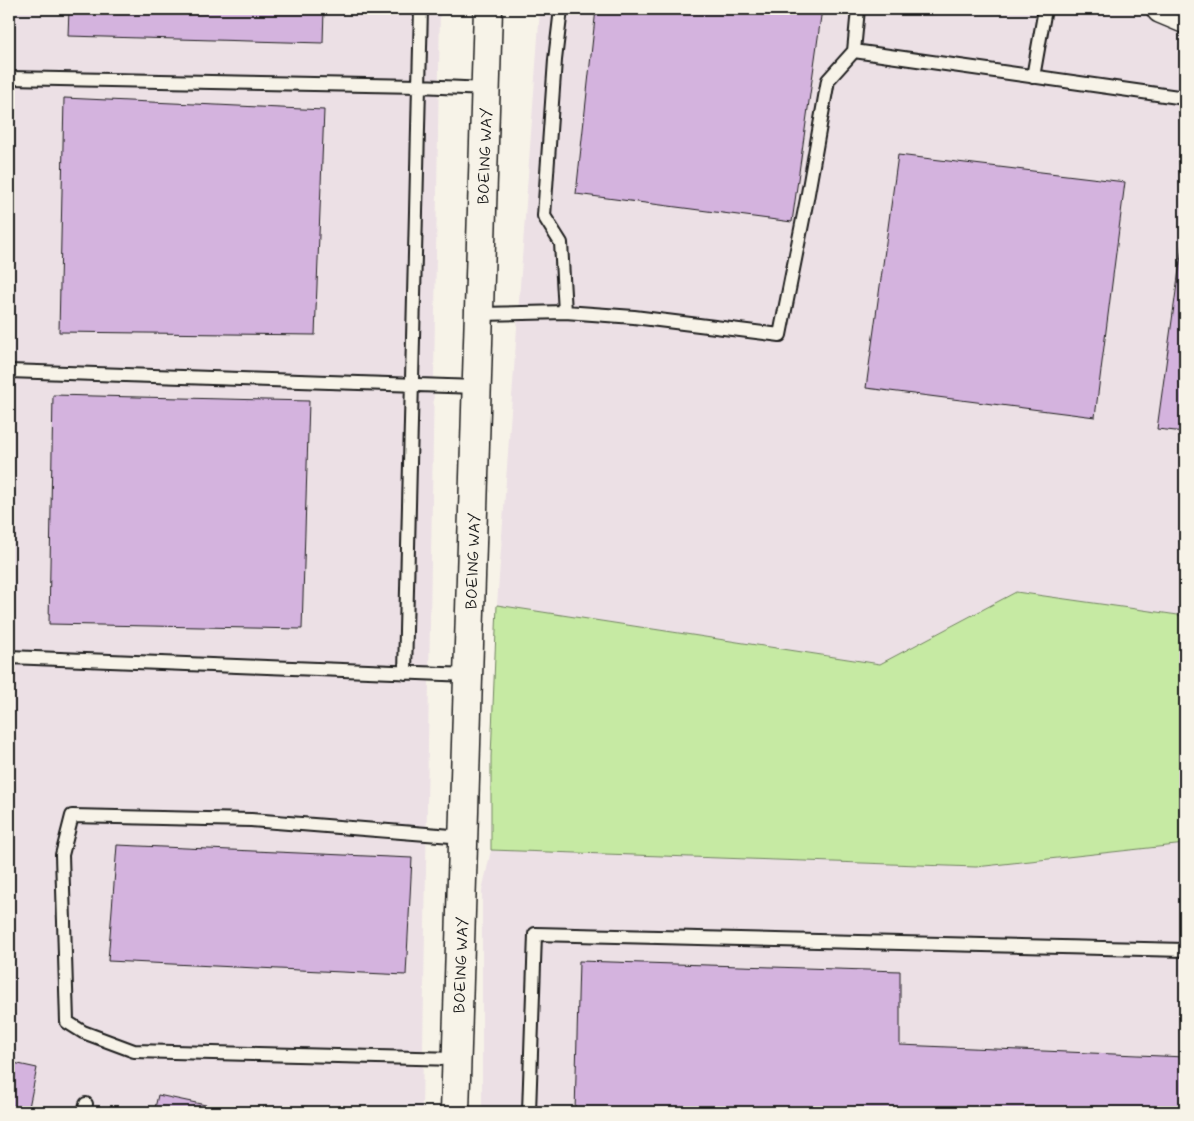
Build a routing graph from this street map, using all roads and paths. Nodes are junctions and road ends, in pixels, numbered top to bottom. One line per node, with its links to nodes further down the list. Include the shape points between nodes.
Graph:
1 (421, 9): 11 (lane)
2 (488, 9): 12 (street, BOEING WAY)
3 (562, 9): 14 (lane, via 555,60 544,216 561,243)
4 (858, 9): 8 (lane)
5 (1045, 9): 9 (lane)
6 (1160, 9): 7 (street)
7 (1185, 19)
8 (854, 51): 9 (lane); 14 (lane, via 828,80 780,335)
9 (1034, 77): 13 (lane)
10 (9, 78): 11 (lane)
11 (419, 86): 12 (lane); 17 (lane)
12 (486, 89): 15 (street, BOEING WAY)
13 (1185, 98)
14 (566, 312): 15 (lane)
15 (480, 314): 18 (street, BOEING WAY)
16 (9, 372): 17 (lane)
17 (412, 385): 18 (lane); 20 (lane)
18 (477, 387): 21 (street, BOEING WAY)
19 (9, 657): 20 (lane)
20 (405, 673): 21 (lane)
21 (469, 675): 22 (street, BOEING WAY)
22 (464, 837): 24 (street, BOEING WAY); 24 (lane, via 251,820 72,816 62,855 67,1022 83,1032 134,1052)
23 (1185, 950): 26 (lane, via 535,934)
24 (456, 1059): 25 (street, BOEING WAY)
25 (455, 1112)
26 (529, 1112)

